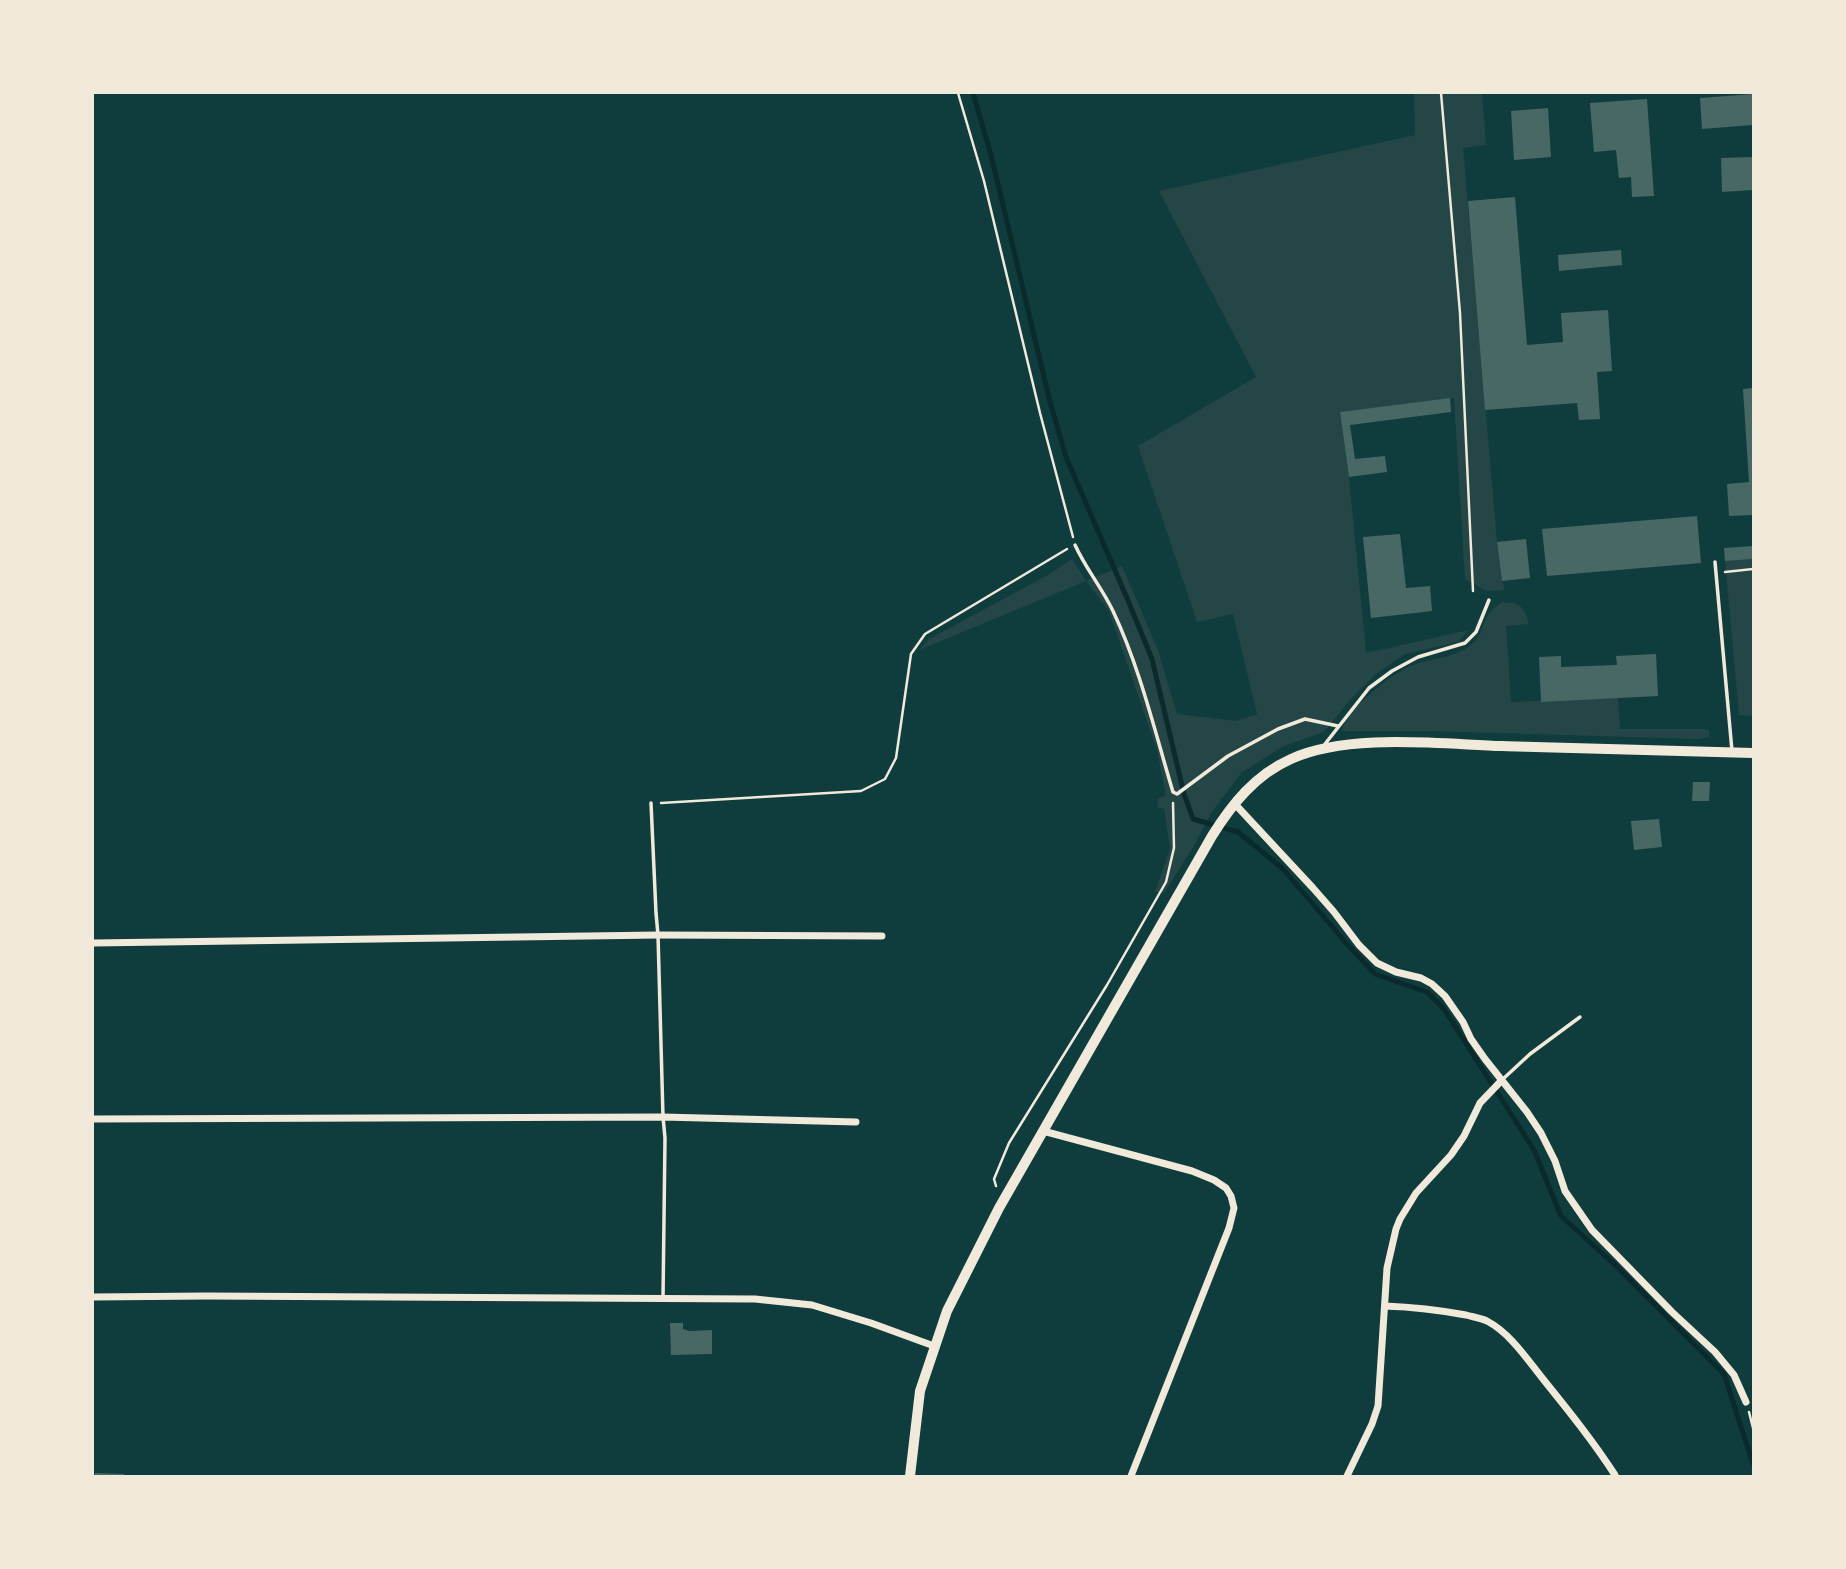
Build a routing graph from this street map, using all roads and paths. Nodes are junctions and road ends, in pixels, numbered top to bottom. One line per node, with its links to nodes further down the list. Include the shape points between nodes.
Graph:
1 (958, 93): 3 (path)
2 (1441, 93): 7 (path, via 1460,313)
3 (1075, 545): 13 (lane, via 1112,610 1136,668); 14 (path, via 925,634 911,654 896,758 886,779 861,791)
4 (1715, 562): 6 (lane)
5 (1753, 569): 6 (path)
6 (1716, 573): 11 (lane)
7 (1473, 591)
8 (1489, 600): 9 (lane, via 1476,632 1465,643 1418,657 1392,671 1369,688)
9 (1338, 726): 10 (lane); 13 (lane, via 1305,719 1278,729)
10 (1322, 749): 11 (main road, via 1399,743); 15 (main road, via 1277,765)
11 (1733, 753): 12 (main road)
12 (1753, 753)
13 (1175, 793): 25 (path, via 1174,848 1166,882 1009,1143 994,1179)
14 (651, 803): 16 (lane)
15 (1234, 803): 20 (street, via 1377,963 1421,978 1445,996); 24 (main road)
16 (658, 935): 17 (street); 18 (street); 21 (lane)
17 (882, 936)
18 (93, 943)
19 (1580, 1017): 20 (lane)
20 (1502, 1080): 28 (street, via 1400,1219 1387,1268); 30 (street, via 1541,1133 1565,1191 1592,1230 1715,1352 1734,1375)
21 (663, 1117): 22 (street); 23 (street); 27 (lane)
22 (93, 1119)
23 (856, 1122)
24 (1043, 1131): 25 (main road); 34 (street, via 1192,1171 1214,1180 1231,1196 1234,1208 1229,1228)
25 (1001, 1204): 29 (main road)
26 (93, 1297): 27 (street)
27 (663, 1298): 29 (street, via 812,1305)
28 (1385, 1307): 32 (street, via 1446,1311 1495,1326 1569,1411); 35 (street, via 1376,1415)
29 (934, 1346): 33 (main road, via 920,1391)
30 (1746, 1402): 31 (path)
31 (1753, 1428)
32 (1615, 1475)
33 (910, 1476)
34 (1131, 1476)
35 (1347, 1476)

